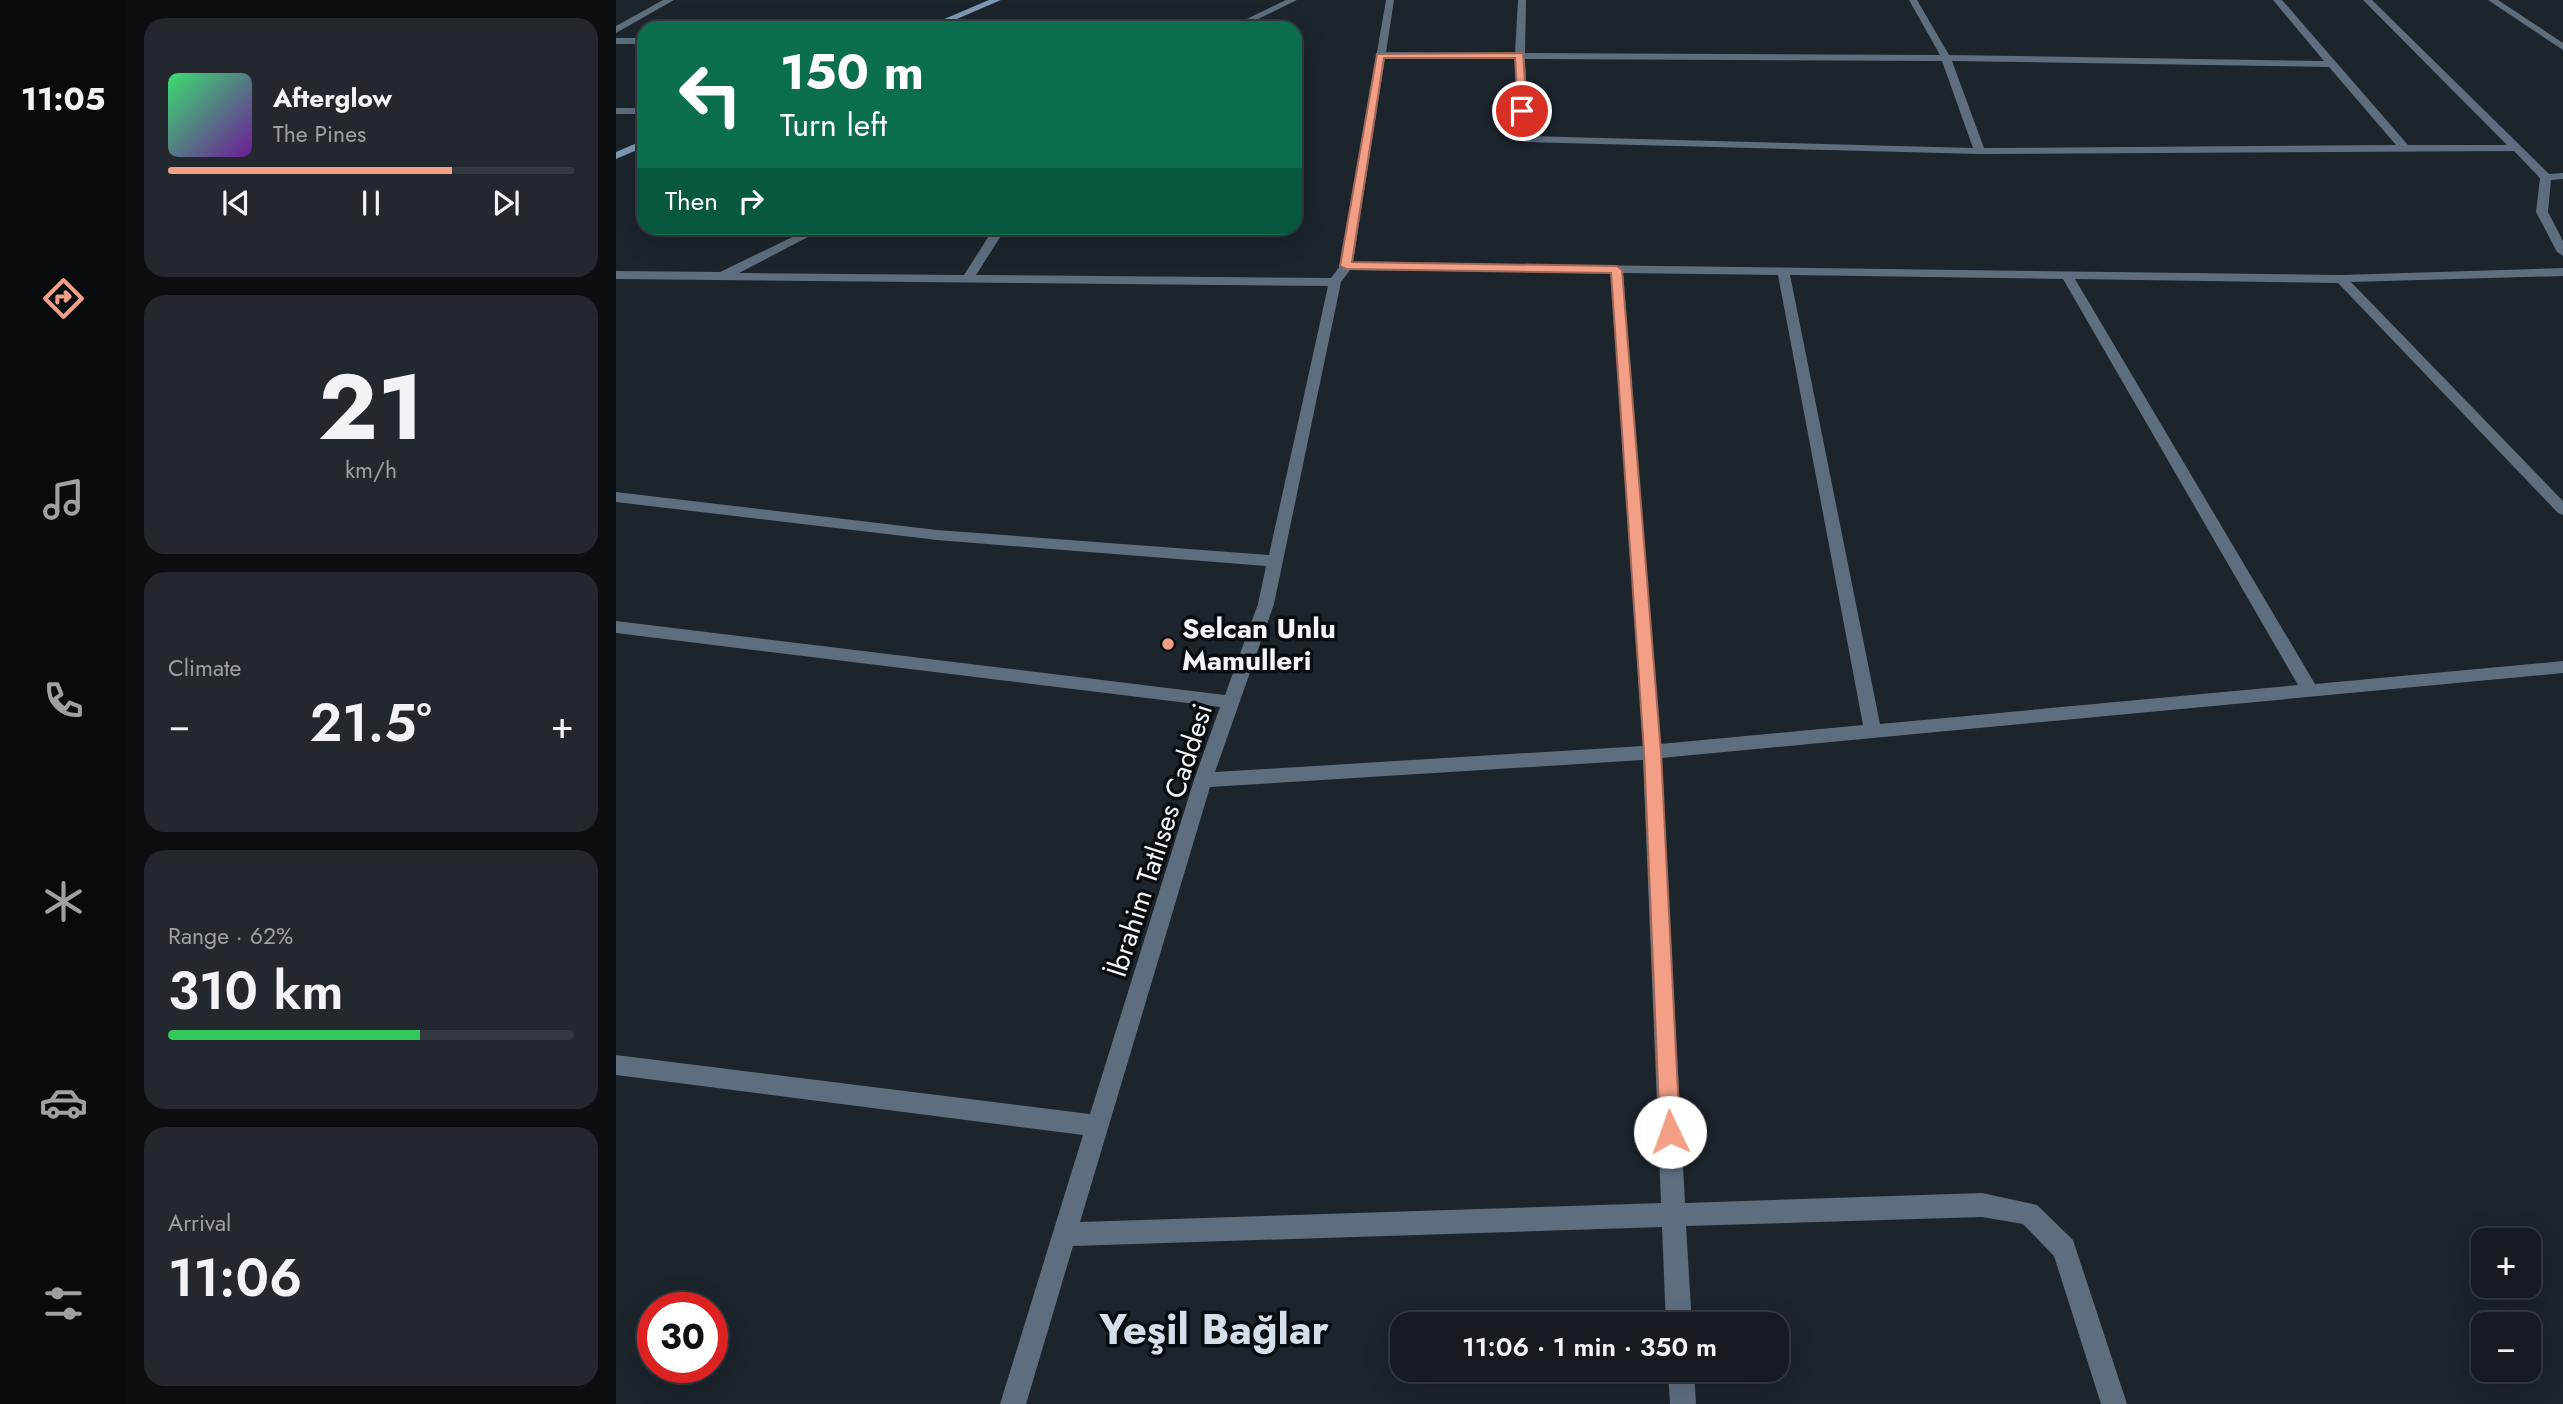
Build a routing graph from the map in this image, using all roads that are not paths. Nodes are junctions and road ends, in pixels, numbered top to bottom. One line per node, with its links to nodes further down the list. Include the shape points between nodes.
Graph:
1 (670, 0): 12 (street)
2 (998, 0): 10 (main road)
3 (1293, 0): 11 (street)
4 (1390, 0): 16 (street, İbrahim Tatlıses Caddesi)
5 (1522, 0): 17 (street)
6 (1913, 0): 18 (street)
7 (2277, 0): 19 (street)
8 (2367, 0): 23 (street)
9 (2492, 0): 15 (street)
10 (946, 21)
11 (1248, 21)
12 (616, 30)
13 (616, 41): 14 (street)
14 (637, 41)
15 (2563, 47)
16 (1380, 55): 17 (street); 32 (street, İbrahim Tatlıses Caddesi)
17 (1520, 55): 18 (street); 25 (street, via 1524,139)
18 (1946, 58): 19 (street); 25 (street)
19 (2332, 64): 24 (street)
20 (616, 111): 21 (street)
21 (637, 111)
22 (637, 146): 26 (main road)
23 (2516, 148): 24 (street); 28 (street)
24 (2406, 150): 25 (street)
25 (1980, 151)
26 (616, 156)
27 (2563, 176): 28 (street)
28 (2546, 177): 31 (street, via 2542,212)
29 (805, 235): 38 (street)
30 (996, 235): 40 (street)
31 (2563, 252)
32 (1346, 266): 33 (street); 41 (street, İbrahim Tatlıses Caddesi)
33 (1617, 270): 34 (street); 50 (street)
34 (1783, 272): 37 (street); 49 (street)
35 (2563, 272): 39 (street)
36 (616, 275): 38 (street)
37 (2067, 276): 39 (street); 47 (street)
38 (719, 277): 40 (street)
39 (2341, 279): 43 (street)
40 (967, 280): 41 (street)
41 (1335, 282): 44 (street, İbrahim Tatlıses Caddesi)
42 (616, 497): 44 (street, via 937,535)
43 (2563, 510)
44 (1277, 561): 48 (street, İbrahim Tatlıses Caddesi)
45 (616, 627): 48 (street)
46 (2563, 667): 47 (street)
47 (2310, 691): 49 (street)
48 (1230, 702): 51 (street, İbrahim Tatlıses Caddesi)
49 (1873, 731): 50 (street)
50 (1652, 752): 51 (street); 54 (street)
51 (1203, 780): 53 (street, İbrahim Tatlıses Caddesi)
52 (616, 1065): 53 (street)
53 (1098, 1126): 55 (street, İbrahim Tatlıses Caddesi)
54 (1674, 1214): 55 (street); 56 (street); 60 (street, via 1982,1205 2029,1213 2064,1249)
55 (1066, 1234): 58 (street, İbrahim Tatlıses Caddesi)
56 (1678, 1312)
57 (1682, 1382): 59 (street)
58 (1013, 1404)
59 (1683, 1404)
60 (2114, 1404)

